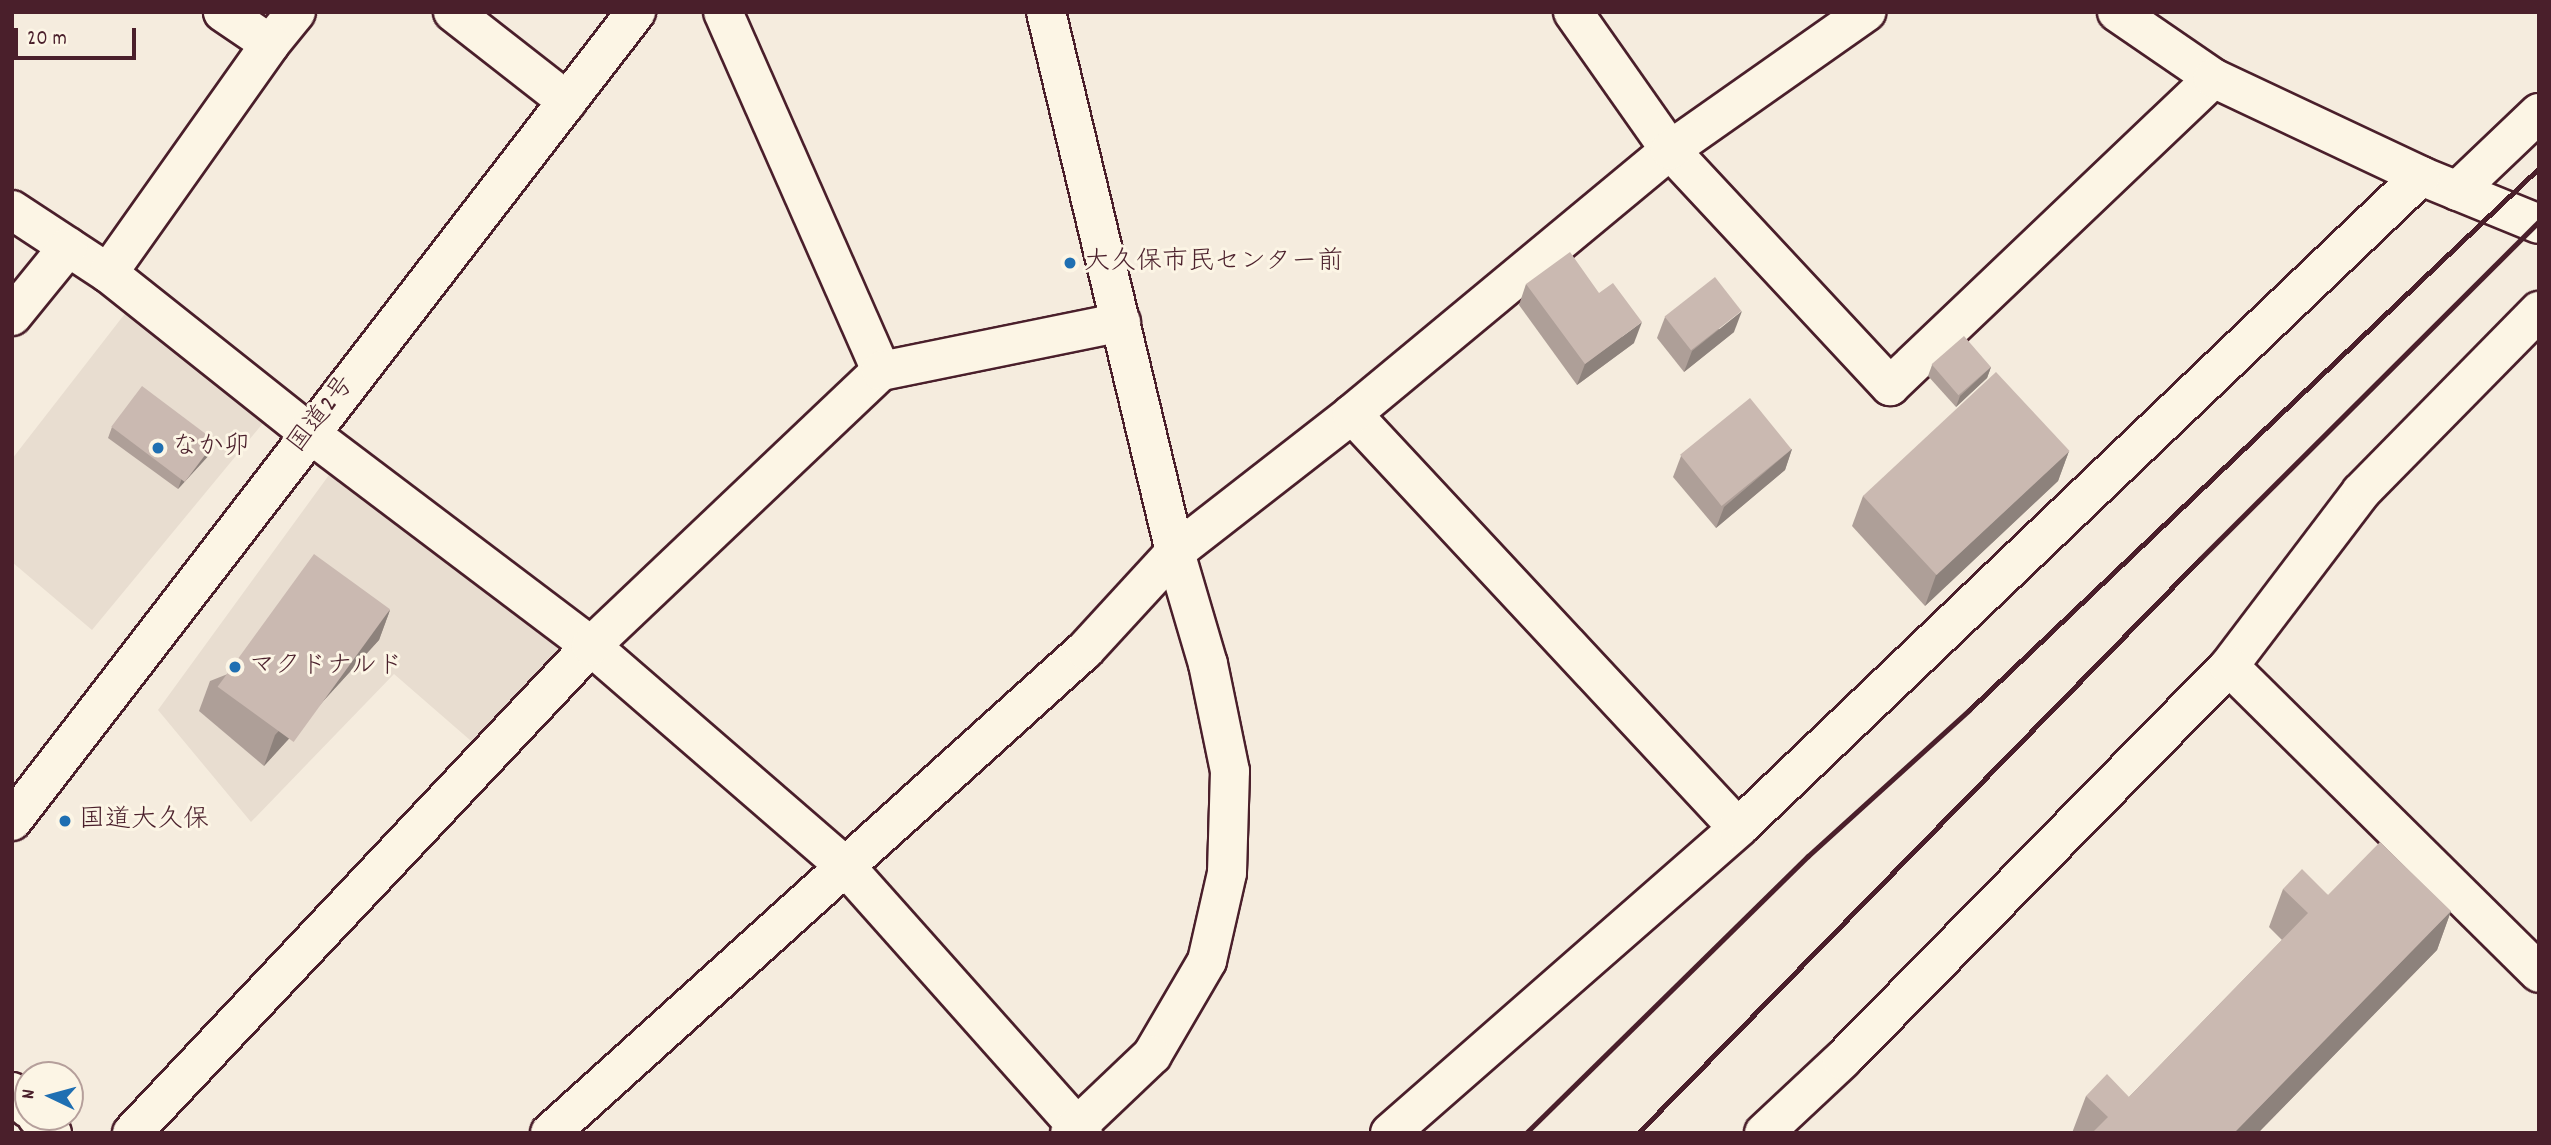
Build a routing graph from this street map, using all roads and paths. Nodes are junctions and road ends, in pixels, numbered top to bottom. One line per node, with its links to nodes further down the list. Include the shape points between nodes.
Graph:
1 (223, 12): 10 (main road)
2 (296, 12): 10 (main road)
3 (453, 12): 12 (main road)
4 (636, 12): 12 (main road, 国道2号)
5 (723, 12): 24 (main road)
6 (1046, 12): 23 (main road)
7 (1573, 12): 14 (main road)
8 (1866, 12): 14 (main road)
9 (2117, 12): 11 (main road)
10 (270, 44): 20 (main road)
11 (2213, 78): 14 (main road, via 1891,386); 15 (main road)
12 (567, 101): 26 (main road, 国道2号)
13 (2539, 113): 16 (main road)
14 (1670, 150): 25 (main road)
15 (2421, 176): 16 (main road); 31 (main road)
16 (2457, 191): 18 (main road)
17 (12, 210): 19 (main road)
18 (2539, 224)
19 (68, 247): 20 (main road); 22 (main road)
20 (108, 273): 26 (main road)
21 (2539, 311): 29 (main road, via 2361,492)
22 (12, 316)
23 (1121, 323): 24 (main road); 27 (main road)
24 (881, 371): 28 (main road)
25 (1352, 414): 27 (main road); 31 (main road)
26 (308, 432): 28 (main road); 30 (main road, 国道2号)
27 (1175, 552): 32 (main road, via 1085,650); 34 (main road, via 1209,664 1230,771 1227,873 1207,961 1159,1043)
28 (591, 646): 32 (main road); 35 (main road)
29 (2229, 666): 33 (main road); 38 (main road, via 1842,1060)
30 (12, 821)
31 (1738, 828): 37 (main road)
32 (846, 867): 34 (main road); 36 (main road)
33 (2539, 972)
34 (1077, 1131)
35 (132, 1133)
36 (550, 1133)
37 (1390, 1133)
38 (1764, 1133)

